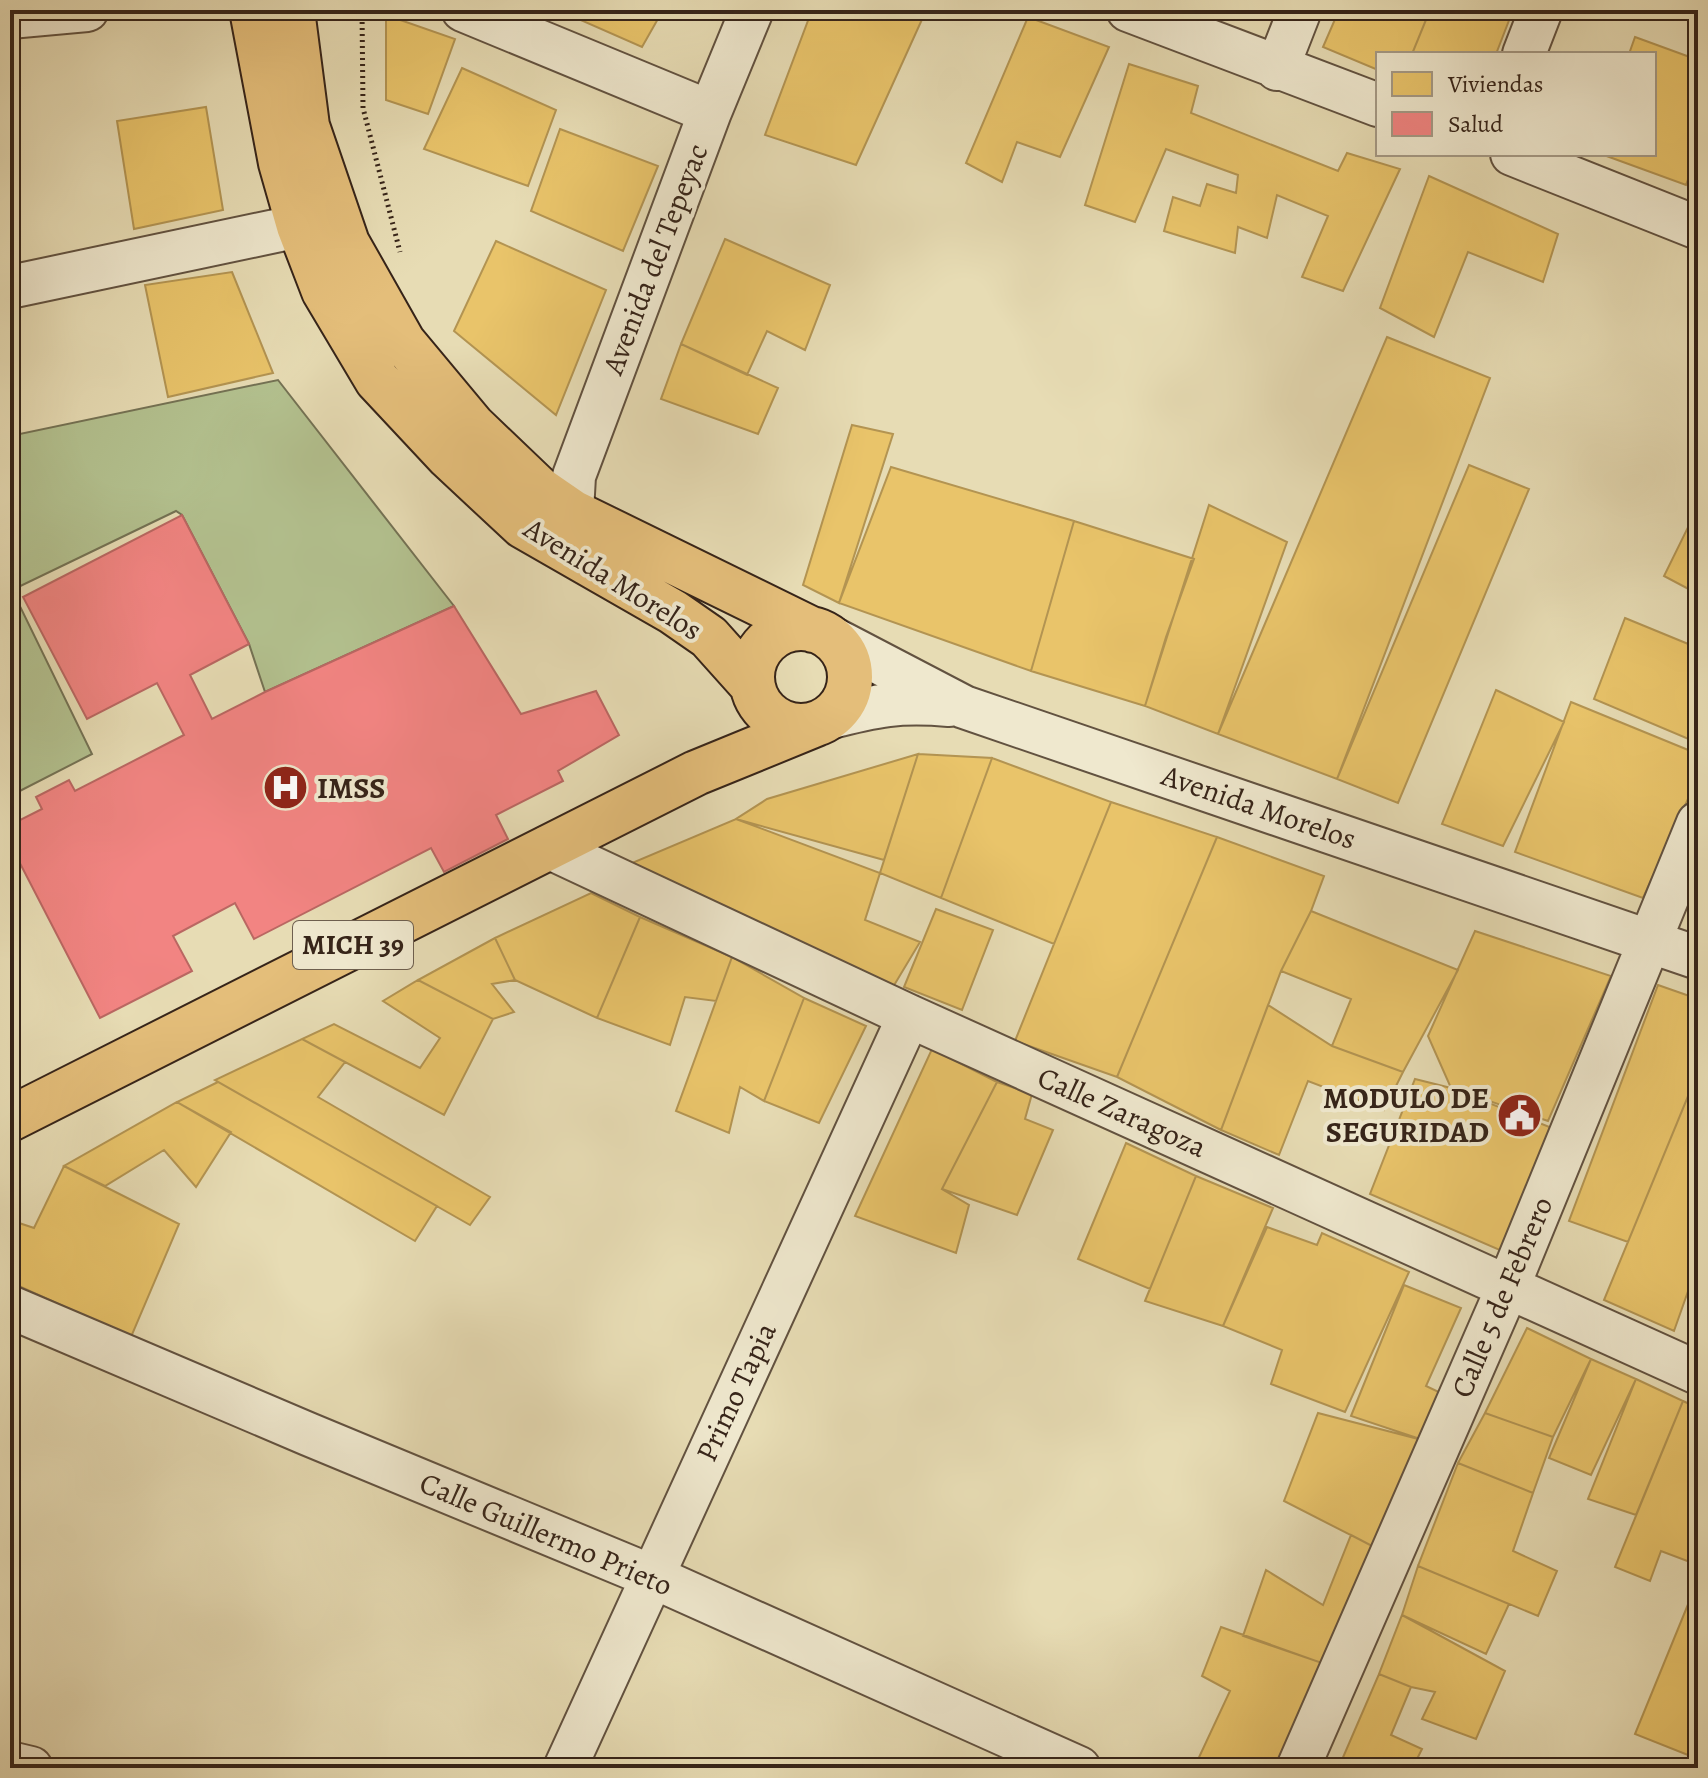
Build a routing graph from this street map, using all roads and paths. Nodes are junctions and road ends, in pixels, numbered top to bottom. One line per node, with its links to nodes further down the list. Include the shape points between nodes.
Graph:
1 (87, 10): 10 (street)
2 (252, 10): 17 (main road, Avenida Morelos, via 281,163)
3 (292, 10): 20 (main road, Avenida Morelos, via 307,126 347,243 403,342 473,426 540,490)
4 (362, 10): 18 (path, via 363,108)
5 (463, 10): 14 (street)
6 (752, 10): 14 (street, Avenida del Tepeyac)
7 (1128, 10): 12 (street)
8 (1300, 10): 12 (street)
9 (1541, 10): 11 (street)
10 (10, 17)
11 (1525, 52)
12 (1277, 69): 13 (street)
13 (1376, 104)
14 (710, 112): 20 (street, Avenida del Tepeyac, via 574,476)
15 (1518, 156): 16 (street)
16 (1696, 220)
17 (299, 226): 19 (street); 22 (main road, Avenida Morelos, via 324,291 377,380 449,457 523,526 709,637)
18 (403, 262)
19 (10, 287)
20 (572, 512): 21 (main road, Avenida Morelos)
21 (820, 633): 22 (main road, via 797,628 768,641 752,669); 23 (street, Avenida Morelos); 24 (main road, via 839,647 850,677 840,707)
22 (757, 696): 24 (main road, via 781,723); 25 (main road, via 743,736)
23 (964, 707): 24 (street, via 909,702); 28 (street, Avenida Morelos)
24 (822, 721): 25 (main road)
25 (696, 773): 27 (main road, MICH 39)
26 (1698, 823): 28 (street, Calle 5 de Febrero)
27 (548, 847): 30 (street, Calle Zaragoza); 31 (main road, MICH 39)
28 (1650, 940): 29 (street, Avenida Morelos); 32 (street, Calle 5 de Febrero)
29 (1698, 958)
30 (909, 1016): 32 (street, Calle Zaragoza); 35 (street, Primo Tapia)
31 (10, 1119)
32 (1508, 1287): 34 (street, Calle Zaragoza); 40 (street, Calle 5 de Febrero)
33 (10, 1307): 35 (street, Calle Guillermo Prieto)
34 (1698, 1373)
35 (651, 1576): 38 (street, Primo Tapia); 39 (street, Calle Guillermo Prieto)
36 (10, 1763): 37 (street)
37 (31, 1768)
38 (565, 1768)
39 (1079, 1768)
40 (1298, 1768)

